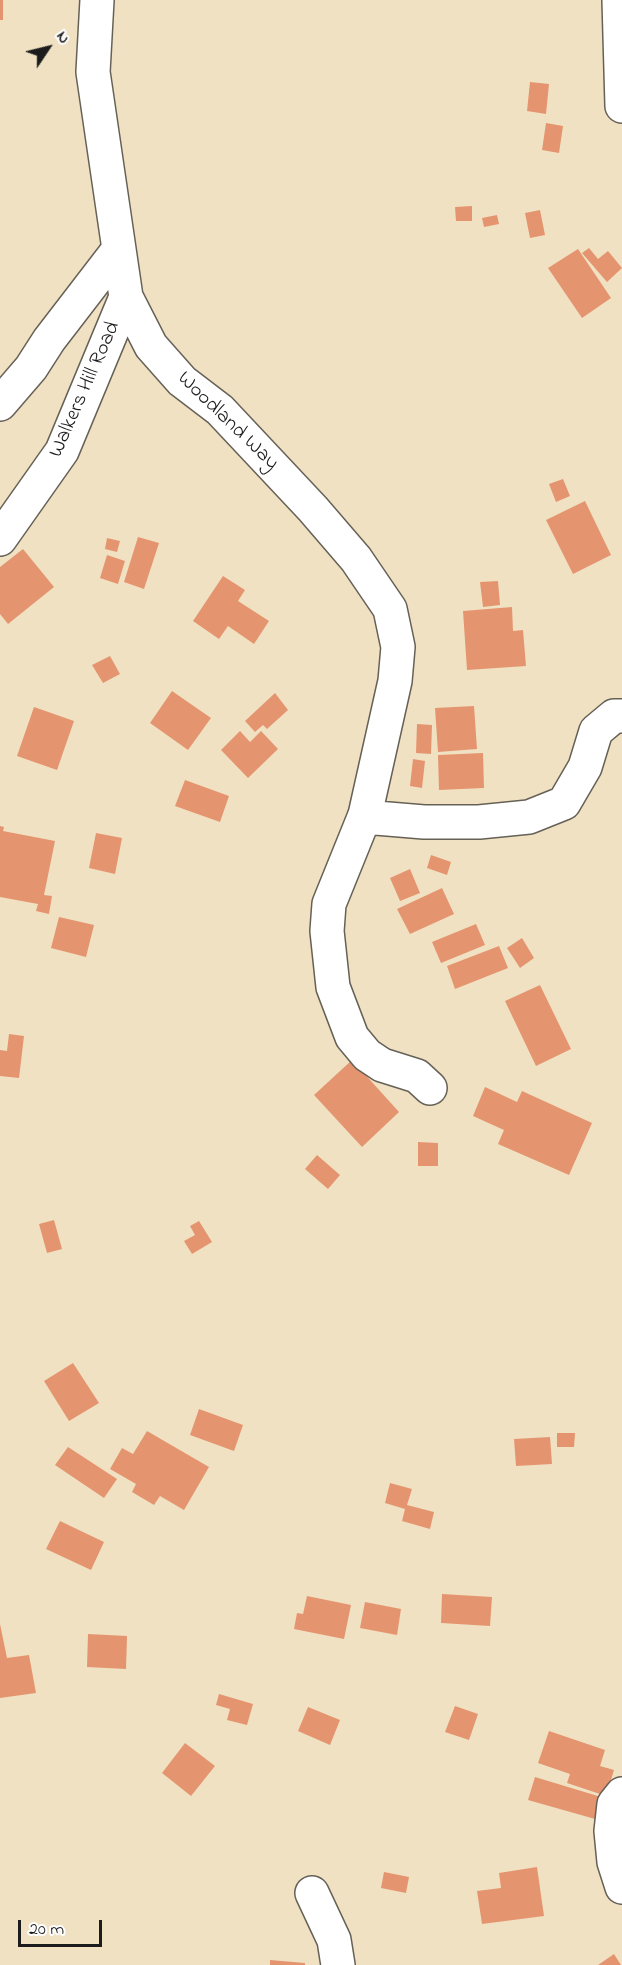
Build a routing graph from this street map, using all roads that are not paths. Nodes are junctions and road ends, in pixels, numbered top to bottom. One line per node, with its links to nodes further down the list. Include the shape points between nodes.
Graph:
1 (97, 0): 4 (street, Woodland Way, via 93,72)
2 (619, 0): 3 (street)
3 (622, 106)
4 (119, 249): 5 (street, Woodland Way); 6 (street)
5 (126, 297): 7 (street, Walkers Hill Road, via 62,451); 9 (street, Woodland Way, via 151,346 182,381 220,410 313,509 356,559 390,609 398,647 395,681)
6 (0, 404)
7 (0, 539)
8 (622, 716): 9 (street, via 614,716 596,731 585,767 564,802 529,817 424,822)
9 (364, 817): 10 (street, Woodland Way, via 329,904 327,932 333,987 352,1037 367,1056 417,1076)
10 (430, 1088)
11 (622, 1794): 12 (street, via 614,1804 611,1831 614,1862)
12 (622, 1887)
13 (312, 1893): 14 (street, via 334,1940)
14 (338, 1965)

